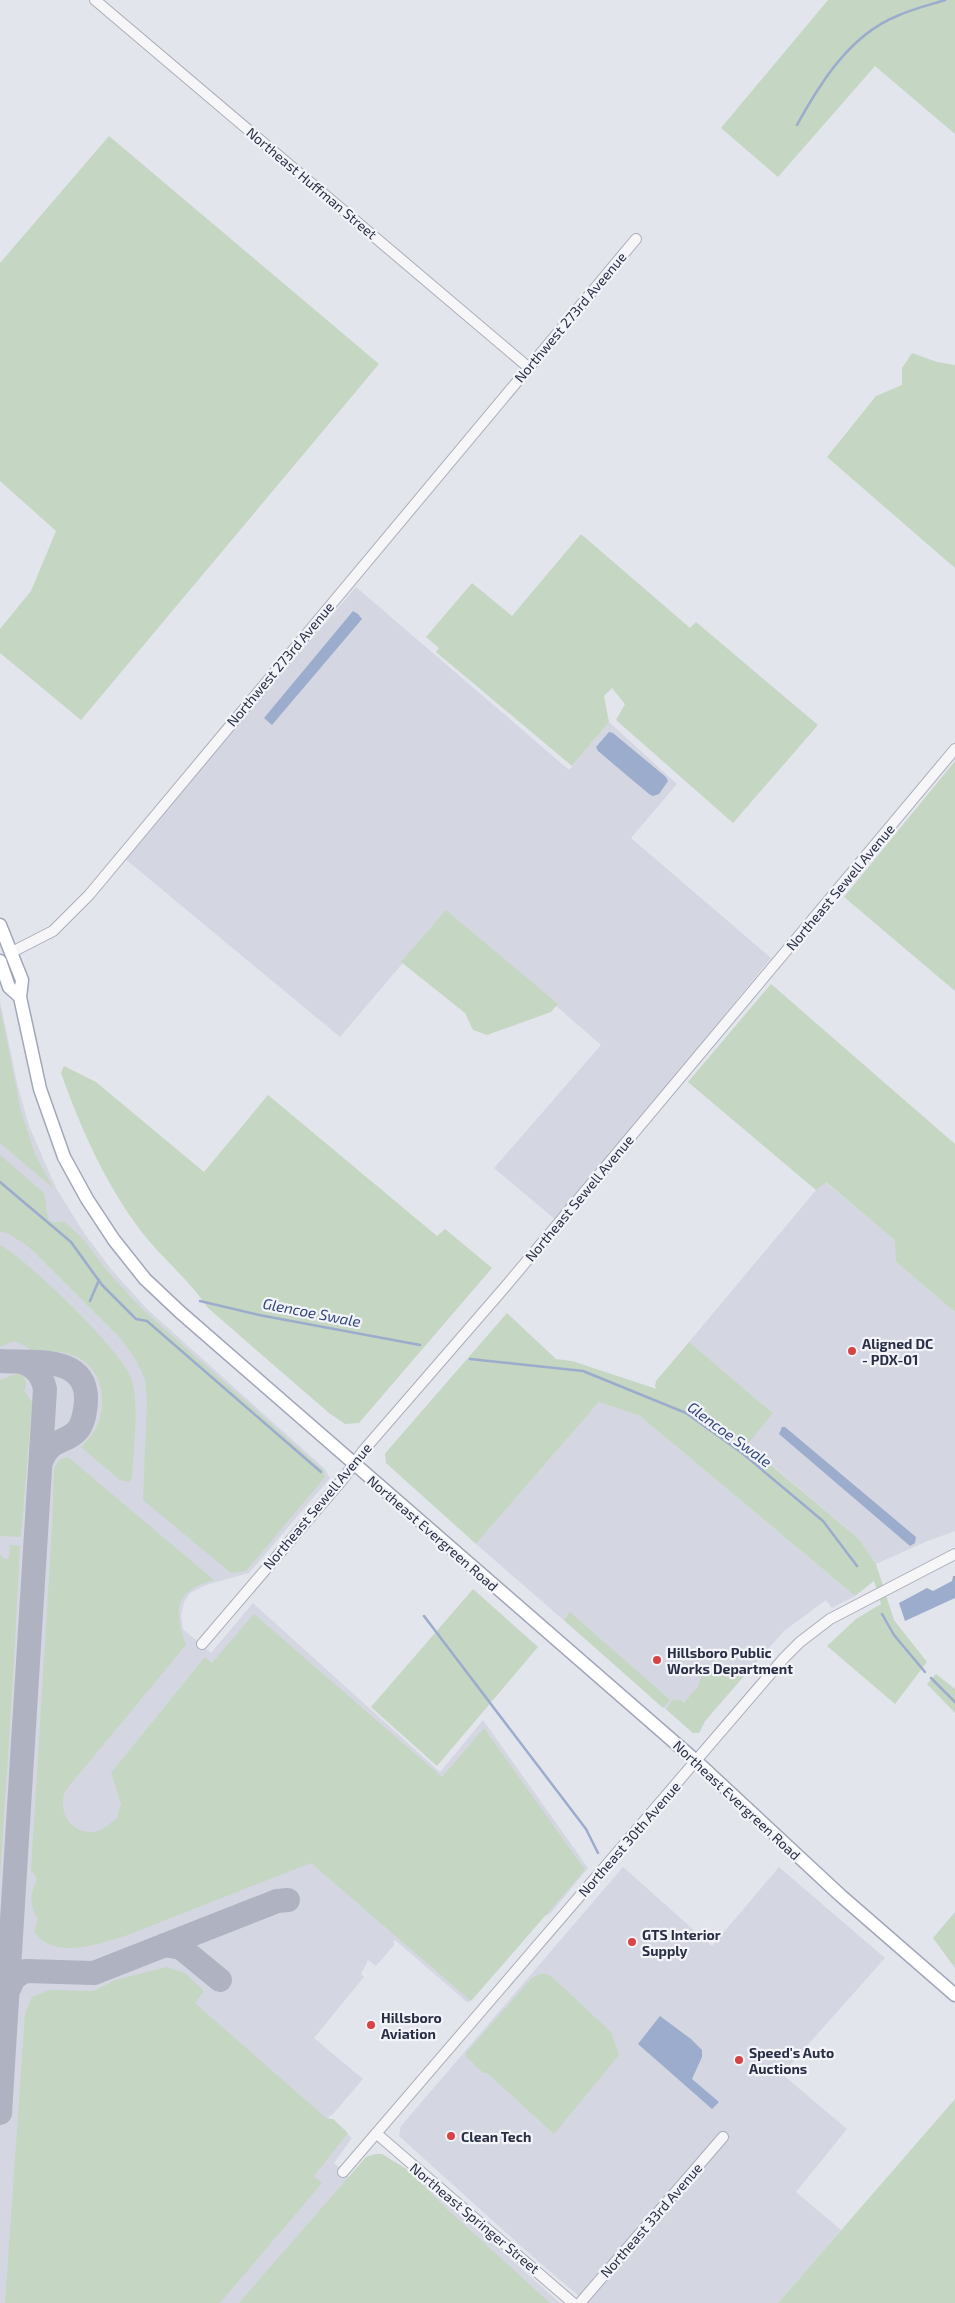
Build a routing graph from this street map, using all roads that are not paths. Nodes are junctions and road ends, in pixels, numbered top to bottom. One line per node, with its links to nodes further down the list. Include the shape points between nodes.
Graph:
1 (94, 0): 3 (street, Northeast Huffman Street)
2 (636, 239): 3 (street, Northwest 273rd Aveenue)
3 (528, 367): 4 (street, Northwest 273rd Aveenue)
4 (505, 395): 7 (street, Northwest 273rd Avenue, via 89,895 53,931)
5 (955, 749): 10 (street, Northeast Sewell Avenue)
6 (0, 925): 7 (main road, Northeast Evergreen Road)
7 (12, 952): 9 (main road, Northeast Evergreen Road, via 22,980)
8 (0, 961): 9 (main road, Northeast Evergreen Road, via 9,987)
9 (20, 996): 10 (main road, Northeast Evergreen Road, via 40,1089 55,1135 75,1178 104,1227 145,1279 169,1302)
10 (354, 1464): 12 (street, Northeast Sewell Avenue); 13 (main road, Northeast Evergreen Road)
11 (955, 1554): 13 (street, Northeast 30th Avenue, via 835,1616 800,1642)
12 (202, 1644)
13 (696, 1761): 14 (main road, Northeast Evergreen Road); 15 (street, Northeast 30th Avenue)
14 (955, 1996)
15 (377, 2134): 17 (street, Northeast 30th Avenue); 18 (street, Northeast Springer Street)
16 (722, 2137): 19 (street, Northeast 33rd Avenue)
17 (343, 2172)
18 (573, 2303)
19 (580, 2303)

